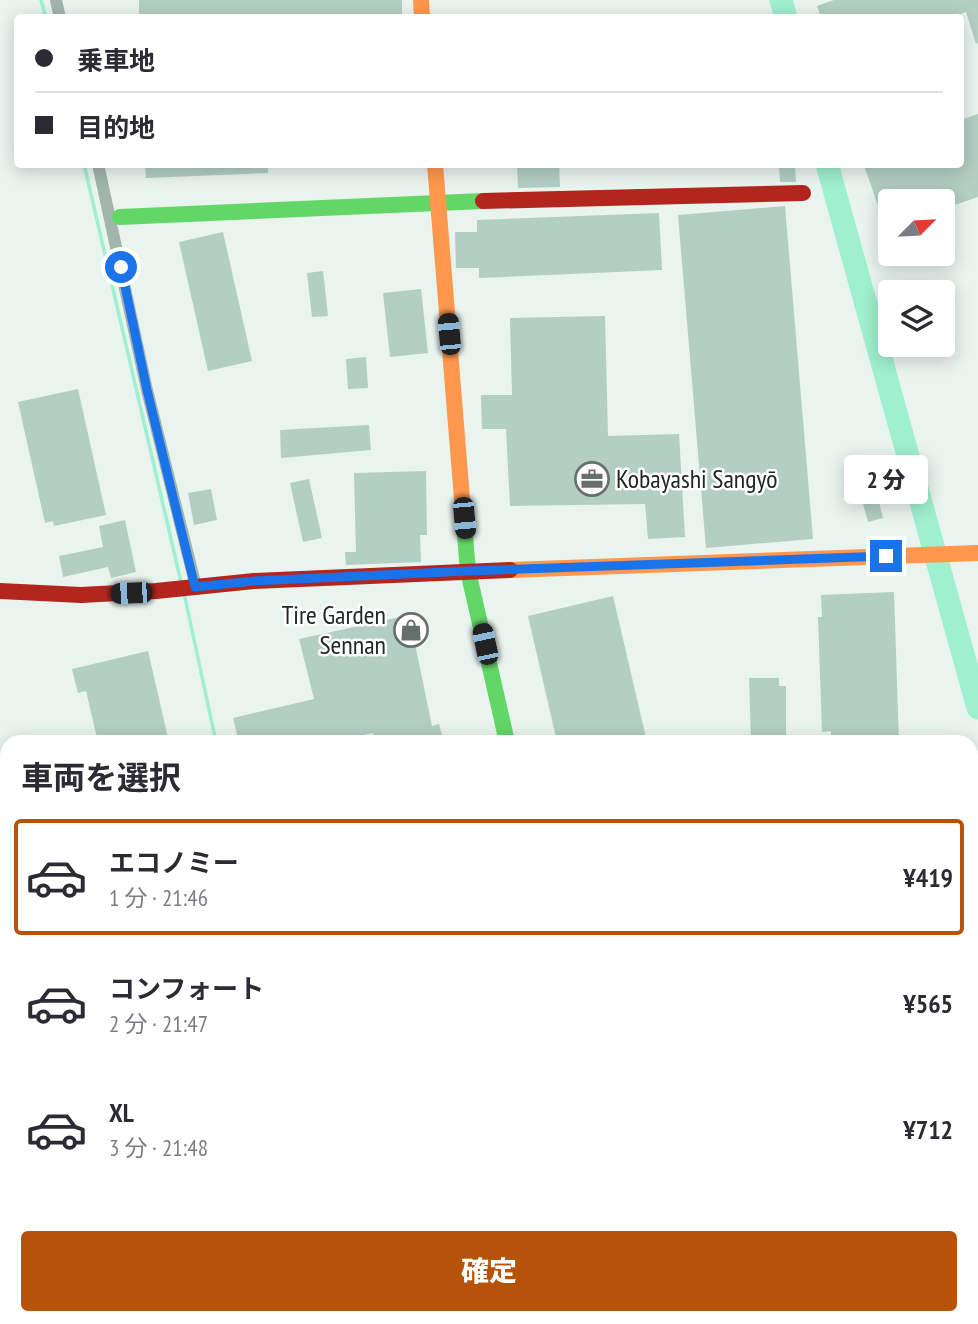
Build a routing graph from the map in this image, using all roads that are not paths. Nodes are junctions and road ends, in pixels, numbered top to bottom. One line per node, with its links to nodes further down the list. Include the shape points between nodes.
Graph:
1 (99, 168): 8 (street)
2 (435, 168): 4 (street)
3 (803, 193): 4 (street)
4 (439, 202): 5 (street); 7 (street)
5 (120, 217)
6 (978, 553): 7 (street)
7 (468, 571): 8 (street); 10 (street)
8 (193, 587): 9 (street, via 81,595)
9 (0, 591)
10 (505, 735)

